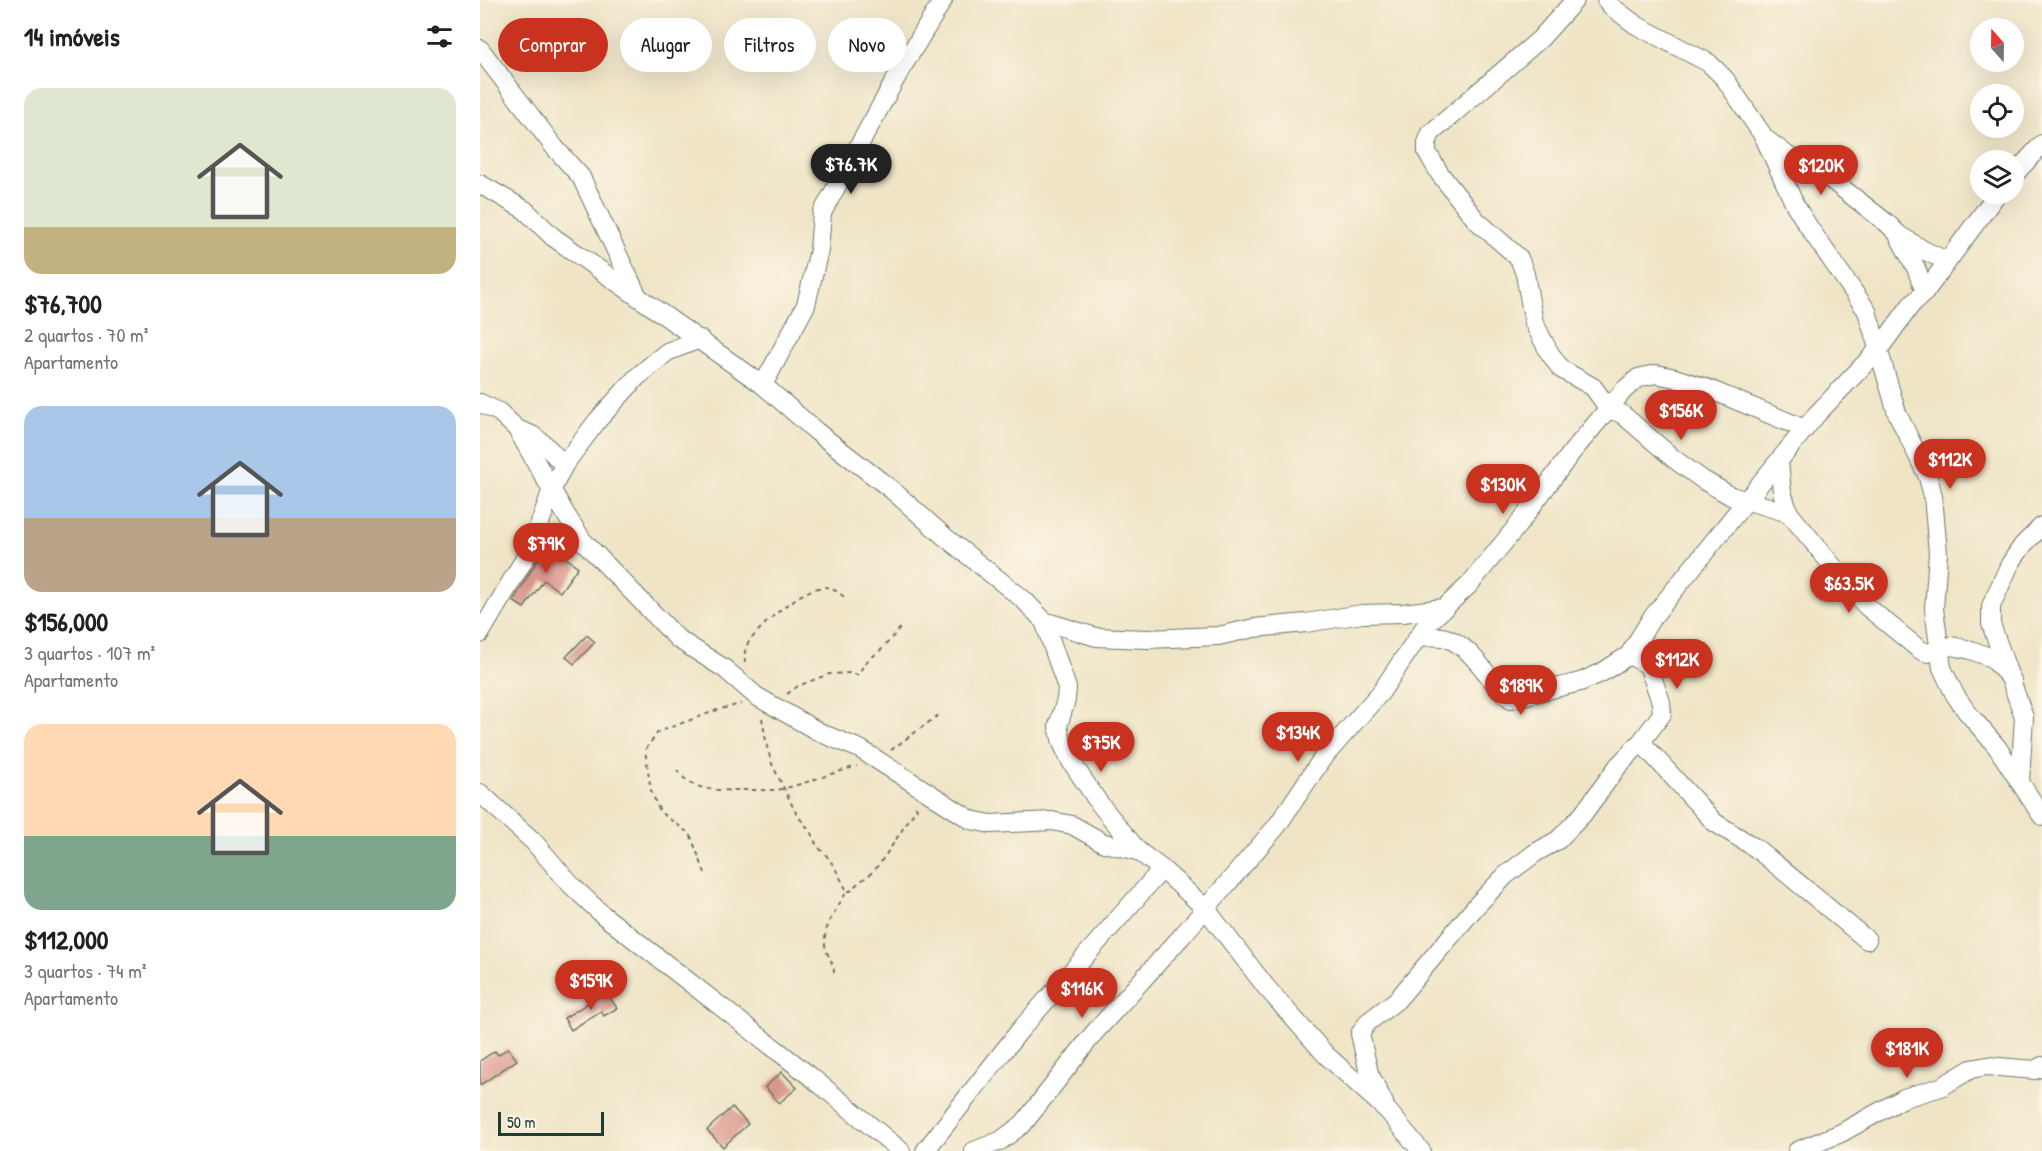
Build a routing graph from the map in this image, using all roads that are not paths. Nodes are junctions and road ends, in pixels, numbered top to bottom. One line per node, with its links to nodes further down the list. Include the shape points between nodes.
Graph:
1 (943, 0): 16 (street, via 822,213 819,250 806,305)
2 (1575, 0): 18 (street, via 1540,39 1431,133 1427,152 1476,220 1519,258 1534,323 1561,369 1593,387)
3 (1606, 0): 5 (street, via 1636,25 1709,63 1725,79)
4 (480, 49): 13 (street, via 581,177)
5 (1764, 137): 10 (street, via 1788,156 1820,171); 15 (street, via 1795,205 1868,311)
6 (2042, 144): 7 (street)
7 (2024, 164)
8 (480, 184): 13 (street, via 525,210 553,237)
9 (1990, 204): 11 (street)
10 (1899, 235): 11 (street); 12 (street)
11 (1947, 261): 12 (street)
12 (1925, 292): 15 (street)
13 (639, 298): 14 (street)
14 (700, 339): 16 (street); 22 (street, via 667,352 637,377)
15 (1879, 349): 20 (street); 31 (street, via 1897,413 1933,496 1938,553 1934,609)
16 (763, 385): 28 (street, via 1024,600)
17 (480, 403): 19 (street, via 499,412)
18 (1609, 409): 20 (street, via 1638,378 1656,374 1709,389); 24 (street, via 1622,414 1703,480); 27 (street, via 1476,576)
19 (518, 429): 22 (street, via 544,444); 23 (street)
20 (1805, 429): 21 (street)
21 (1779, 461): 24 (street); 25 (street)
22 (564, 465): 23 (street)
23 (552, 489): 29 (street, via 531,548); 38 (street, via 583,541 678,639 725,669 764,701 821,734 860,748 971,820 991,824 1052,821 1072,825 1104,843)
24 (1746, 501): 25 (street); 32 (street, via 1651,619)
25 (1789, 513): 31 (street, via 1865,605 1920,650 1928,653)
26 (2042, 526): 33 (street, via 2010,564 1991,606 1991,624)
27 (1444, 608): 28 (street, via 1362,614 1218,636 1147,639 1096,637); 30 (street)
28 (1044, 621): 38 (street, via 1067,688 1058,726 1062,743 1099,804)
29 (480, 634)
30 (1418, 637): 32 (street, via 1445,638 1468,651 1511,699 1601,674); 40 (street, via 1381,692 1322,759 1277,826)
31 (1939, 649): 33 (street, via 1951,646 1992,658); 35 (street, via 1942,668 1955,695)
32 (1629, 654): 34 (street, via 1648,665 1661,702 1662,714)
33 (2012, 680): 35 (street, via 2024,717)
34 (1641, 742): 41 (street, via 1714,822 1757,849); 43 (street, via 1558,840 1506,875 1397,1000 1368,1022 1360,1034 1370,1073)
35 (2020, 781): 37 (street)
36 (480, 793): 45 (street, via 534,841 603,915)
37 (2042, 816)
38 (1138, 851): 39 (street)
39 (1162, 869): 40 (street); 46 (street, via 1021,1029)
40 (1206, 909): 43 (street, via 1266,987 1326,1055); 47 (street, via 1094,1033 1023,1124 1000,1141)
41 (1867, 940)
42 (2042, 1066): 44 (street, via 2035,1070 1988,1066 1971,1069 1941,1087 1897,1102)
43 (1388, 1111): 48 (street)
44 (1843, 1142): 49 (street)
45 (901, 1151)
46 (925, 1151)
47 (974, 1151)
48 (1421, 1151)
49 (1797, 1151)

